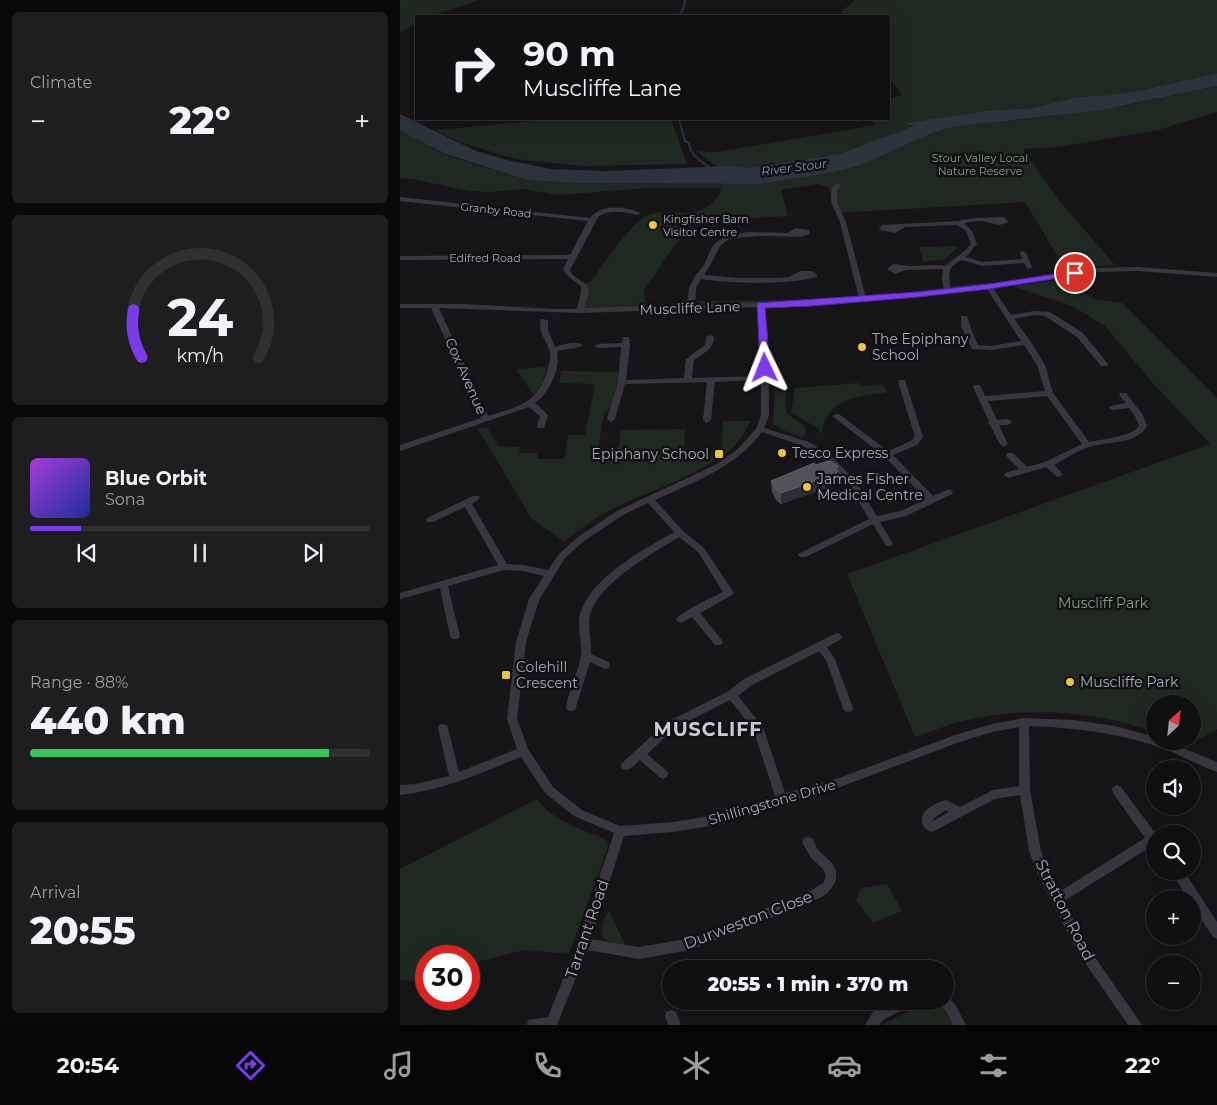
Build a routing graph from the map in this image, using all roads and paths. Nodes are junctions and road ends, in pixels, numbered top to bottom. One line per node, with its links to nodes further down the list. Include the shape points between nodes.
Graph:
1 (837, 185): 21 (street, via 834,202 843,222)
2 (400, 199): 4 (street, Granby Road)
3 (637, 213): 4 (street, via 606,210 594,215)
4 (592, 220): 12 (street)
5 (985, 220): 6 (street)
6 (958, 224): 7 (street); 10 (street, via 964,225 974,244)
7 (904, 225)
8 (789, 235): 17 (street, via 742,235 724,239)
9 (1023, 253): 13 (street)
10 (960, 257): 13 (street, via 983,264); 15 (street)
11 (400, 258): 12 (street, Edifred Road)
12 (571, 258): 26 (street, via 566,270 585,289)
13 (1028, 264)
14 (905, 268): 15 (street)
15 (947, 268): 20 (street, via 945,280)
16 (1217, 275): 19 (street, Muscliffe Lane, via 1138,269 1095,270)
17 (698, 276): 18 (street, via 722,280); 25 (street, via 693,284)
18 (792, 278)
19 (989, 287): 20 (street, Muscliffe Lane); 27 (street)
20 (948, 290): 21 (street, Muscliffe Lane)
21 (863, 300): 22 (street, Muscliffe Lane)
22 (761, 305): 25 (street, Muscliffe Lane); 36 (street, Shillingstone Drive)
23 (400, 306): 24 (street, Muscliffe Lane)
24 (434, 306): 26 (street, Muscliffe Lane); 49 (street, Cox Avenue)
25 (691, 307): 26 (street, Muscliffe Lane)
26 (580, 311)
27 (1010, 317): 31 (street); 35 (street, via 1047,314 1080,335)
28 (964, 318): 31 (street, via 973,348)
29 (544, 321): 34 (street, via 542,330)
30 (710, 337): 37 (street, via 708,347 690,359)
31 (1027, 342): 42 (street, via 1041,365)
32 (580, 345): 34 (street)
33 (598, 346): 39 (street, via 626,342)
34 (552, 350): 45 (street, via 549,380)
35 (1104, 364)
36 (765, 378): 38 (street); 55 (street, Shillingstone Drive, via 765,415)
37 (688, 380): 38 (street); 39 (street)
38 (711, 380): 51 (street)
39 (622, 382): 50 (street)
40 (902, 382): 59 (street, via 919,437 914,443)
41 (977, 387): 44 (street)
42 (1048, 393): 44 (street); 57 (street)
43 (1123, 395): 46 (street)
44 (982, 399): 53 (street)
45 (532, 404): 49 (street); 54 (street, via 544,414)
46 (1131, 405): 47 (street); 57 (street, via 1142,419 1140,431)
47 (1113, 408)
48 (836, 416): 59 (street)
49 (486, 419): 58 (street, Cox Avenue)
50 (611, 419)
51 (707, 420)
52 (1008, 422): 53 (street)
53 (992, 423): 56 (street)
54 (541, 426)
55 (760, 429): 67 (street, Shillingstone Drive, via 741,451 720,466); 71 (street, via 806,444 829,459 851,481)
56 (1004, 444)
57 (1087, 445): 61 (street)
58 (400, 448)
59 (886, 454): 68 (street)
60 (1010, 454): 62 (street)
61 (1048, 464): 62 (street); 63 (street)
62 (1025, 470): 64 (street)
63 (1059, 474)
64 (1008, 475)
65 (949, 492): 68 (street)
66 (476, 498): 69 (street)
67 (649, 499): 72 (street); 76 (street, Shillingstone Drive, via 620,513 581,539 562,556)
68 (932, 500): 71 (street, via 903,514)
69 (467, 503): 70 (street); 75 (street)
70 (430, 520)
71 (874, 520): 73 (street); 74 (street)
72 (680, 533): 79 (street, via 701,550 730,593); 85 (street, via 626,567 593,598 585,611 583,626)
73 (888, 544)
74 (803, 555)
75 (504, 567): 76 (street); 77 (street)
76 (549, 574): 92 (street, Shillingstone Drive, via 534,600 521,642 512,719)
77 (443, 583): 78 (street); 81 (street)
78 (400, 596)
79 (693, 612): 80 (street); 83 (street)
80 (681, 619)
81 (455, 636)
82 (837, 637): 84 (street)
83 (718, 642)
84 (820, 645): 87 (street, via 748,682); 89 (street, via 830,659)
85 (586, 656): 86 (street); 88 (street)
86 (605, 665)
87 (731, 695): 93 (street, via 672,726); 101 (street, via 758,727)
88 (571, 707)
89 (848, 708)
90 (1024, 722): 95 (street, Shillingstone Drive, via 1115,730 1160,743); 99 (street, Stratton Road); 101 (street, Shillingstone Drive, via 954,739 840,782)
91 (443, 728): 97 (street)
92 (523, 751): 97 (street); 104 (street, Shillingstone Drive, via 549,790 578,813)
93 (640, 754): 94 (street); 96 (street)
94 (626, 766)
95 (1217, 767)
96 (663, 774)
97 (455, 779): 98 (street, via 422,789)
98 (400, 790)
99 (1025, 790): 102 (street, via 993,795); 108 (street, Stratton Road, via 1035,851)
100 (1117, 790): 103 (street)
101 (781, 799): 104 (street, Shillingstone Drive, via 723,819 663,829)
102 (959, 812)
103 (1146, 830)
104 (620, 831): 110 (street, Tarrant Road)
105 (808, 842): 110 (street, Durweston Close, via 816,856 829,867 830,885 825,890 692,944 639,953)
106 (1146, 846): 108 (street)
107 (1183, 880): 109 (street)
108 (1057, 899): 117 (street, Stratton Road, via 1081,947)
109 (1217, 933)
110 (583, 944): 113 (street, Tarrant Road)
111 (890, 1010): 115 (street, via 878,1016)
112 (952, 1010): 116 (street)
113 (551, 1024): 114 (street)
114 (533, 1025)
115 (871, 1025)
116 (960, 1025)
117 (1136, 1025)

